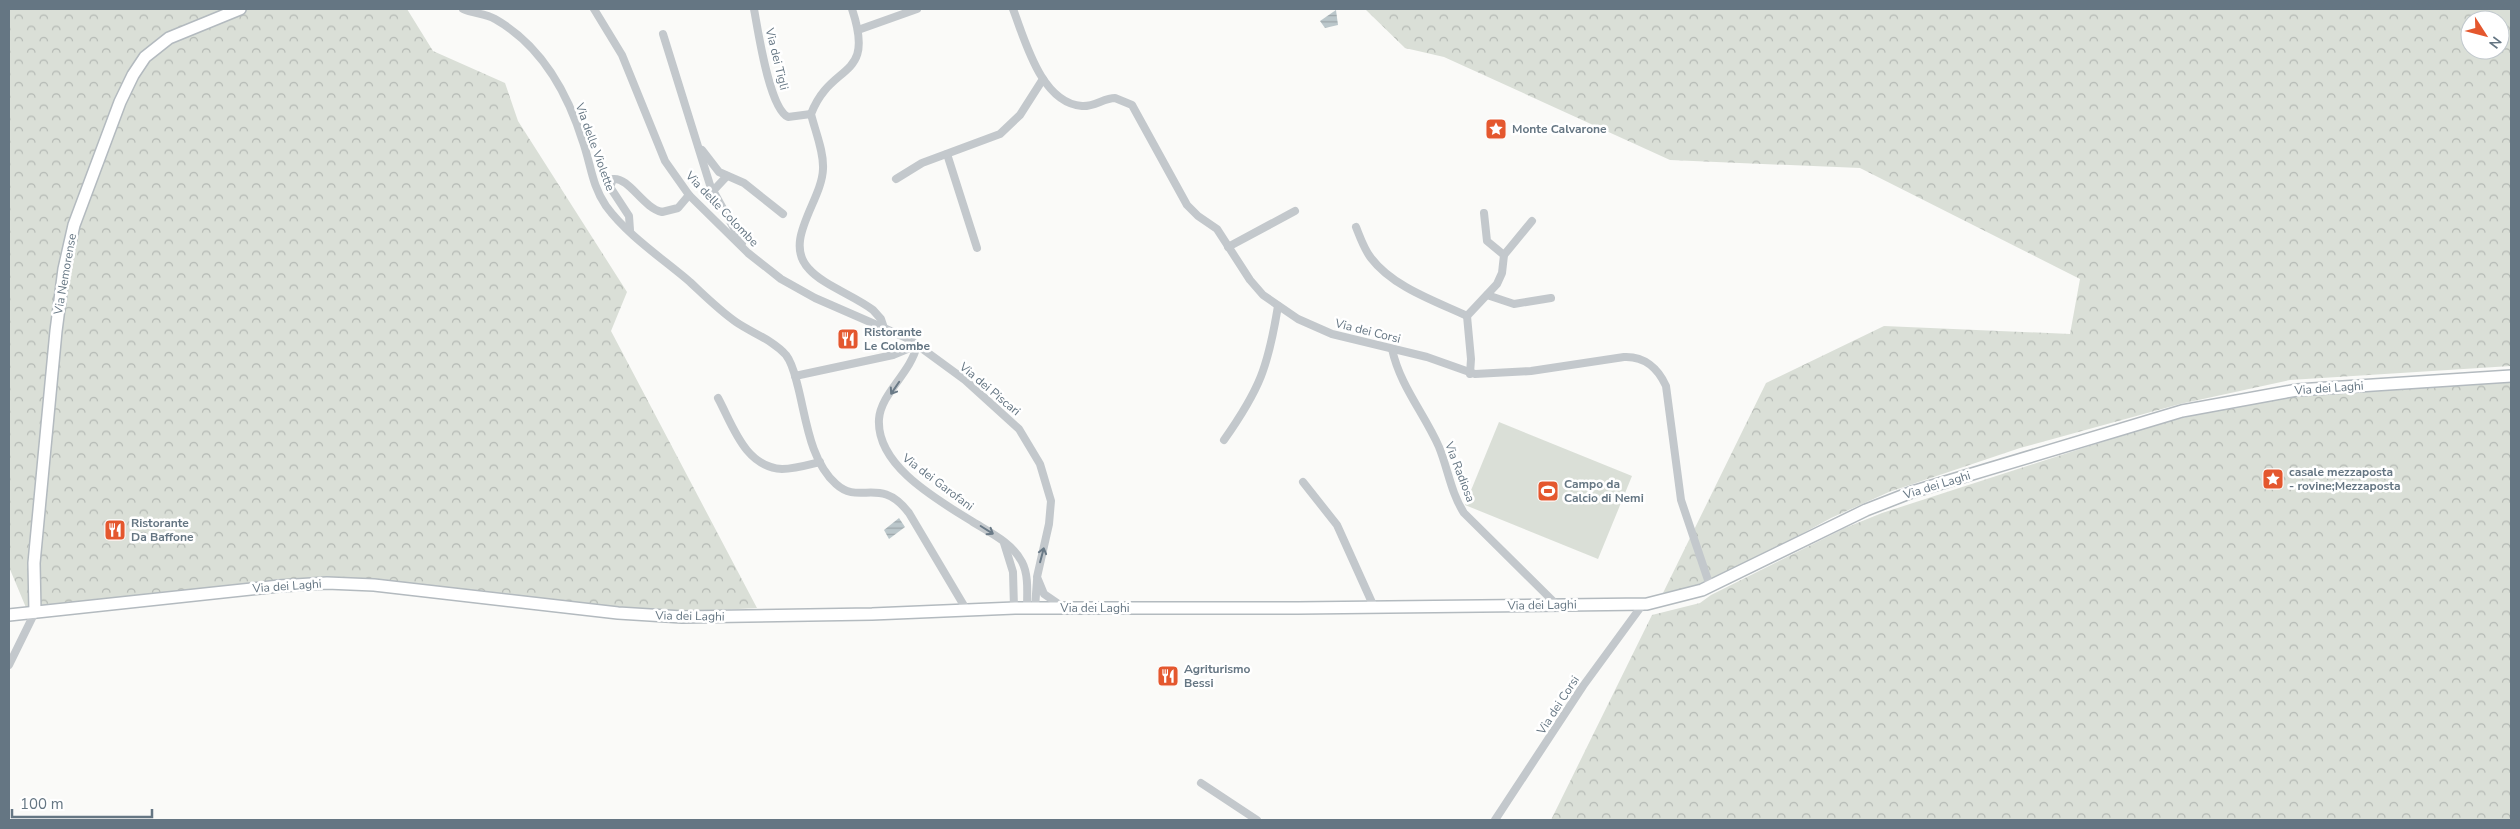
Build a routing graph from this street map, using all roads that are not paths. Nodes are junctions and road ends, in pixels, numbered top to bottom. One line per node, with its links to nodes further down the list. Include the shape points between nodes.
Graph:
1 (240, 9): 52 (main road, Via Nemorense, via 169,38 145,57 120,102 74,226 64,269 56,331 34,563)
2 (463, 9): 23 (street, Via delle Violette, via 489,16 502,24 521,38 547,66 574,116 597,190 610,211)
3 (594, 9): 17 (street, Via delle Colombe, via 622,56 665,160)
4 (754, 9): 11 (street, Via dei Tigli, via 771,88 782,112 788,117)
5 (852, 9): 8 (street)
6 (918, 9): 8 (street)
7 (1014, 9): 10 (street, Via dei Corsi, via 1032,59)
8 (858, 30): 11 (street, via 860,44 856,60 819,95)
9 (663, 34): 12 (street)
10 (1043, 79): 13 (street, via 1007,129 993,138); 24 (street, Via dei Corsi, via 1064,99 1077,106 1089,106 1112,98 1132,105 1187,205 1214,226)
11 (811, 114): 32 (street, via 822,152 823,170 803,228 800,257 816,276 873,310)
12 (697, 142): 14 (street, via 714,167); 16 (street)
13 (947, 154): 15 (street, via 922,163); 25 (street)
14 (727, 176): 16 (street); 20 (street, via 744,183)
15 (896, 179)
16 (712, 192): 26 (street)
17 (689, 195): 23 (street, via 674,210 658,211 623,181 613,179 610,187 629,216); 26 (street, Via delle Colombe)
18 (1295, 211): 24 (street)
19 (1484, 213): 27 (street, via 1487,241)
20 (783, 214)
21 (1532, 220): 27 (street)
22 (1356, 227): 31 (street, via 1370,256 1385,271 1407,287)
23 (630, 230): 36 (street, Via delle Violette, via 725,314 779,348 789,360)
24 (1228, 247): 30 (street, Via dei Corsi, via 1259,290)
25 (977, 248)
26 (748, 253): 32 (street, Via delle Colombe, via 799,290)
27 (1504, 255): 28 (street, via 1501,277)
28 (1487, 295): 29 (street, via 1514,304); 31 (street)
29 (1551, 298)
30 (1278, 306): 34 (street, Via dei Corsi, via 1324,331); 39 (street, via 1272,345 1261,380 1248,406)
31 (1467, 316): 35 (street)
32 (884, 328): 33 (street, Via delle Colombe)
33 (917, 345): 36 (street, via 893,355); 42 (street, Via dei Garofani, one-way to 42, via 912,363 881,413 880,429 887,453 895,465 927,490); 43 (street, Via dei Piscari, one-way to 33, via 1051,507 1037,457 1019,429 1000,410)
34 (1392, 349): 35 (street, Via dei Corsi, via 1432,358); 46 (street, Via Radiosa, via 1397,369 1437,444 1464,513)
35 (1470, 374): 44 (street, Via dei Corsi, via 1531,371 1624,357 1638,358 1653,367 1666,386 1681,500)
36 (795, 376): 40 (street, Via delle Violette)
37 (2511, 376): 44 (main road, Via dei Laghi, via 2291,391 2176,413 1900,496)
38 (718, 398): 40 (street, via 755,460 783,469)
39 (1224, 440)
40 (820, 462): 51 (street, Via delle Violette, via 842,489 885,493 899,501)
41 (1303, 482): 47 (street, via 1336,525)
42 (1003, 541): 48 (street, via 1012,564); 49 (street, Via dei Garofani, via 1022,563)
43 (1037, 576): 49 (street, Via dei Piscari); 50 (street, via 1044,594)
44 (1710, 586): 45 (main road, Via dei Laghi, via 1682,597)
45 (1643, 604): 46 (main road, Via dei Laghi); 57 (street, Via dei Corsi, via 1577,694)
46 (1557, 605): 47 (main road, Via dei Laghi)
47 (1374, 607): 50 (main road, Via dei Laghi)
48 (1014, 608): 49 (main road, Via dei Laghi); 51 (main road, Via dei Laghi)
49 (1031, 608): 50 (main road, Via dei Laghi)
50 (1065, 608)
51 (966, 609): 52 (main road, Via dei Laghi, via 863,614 662,616 391,586 327,583)
52 (35, 612): 53 (main road, Via dei Laghi); 54 (street)
53 (9, 615)
54 (9, 665)
55 (1202, 783): 56 (street)
56 (1257, 820)
57 (1495, 820)

